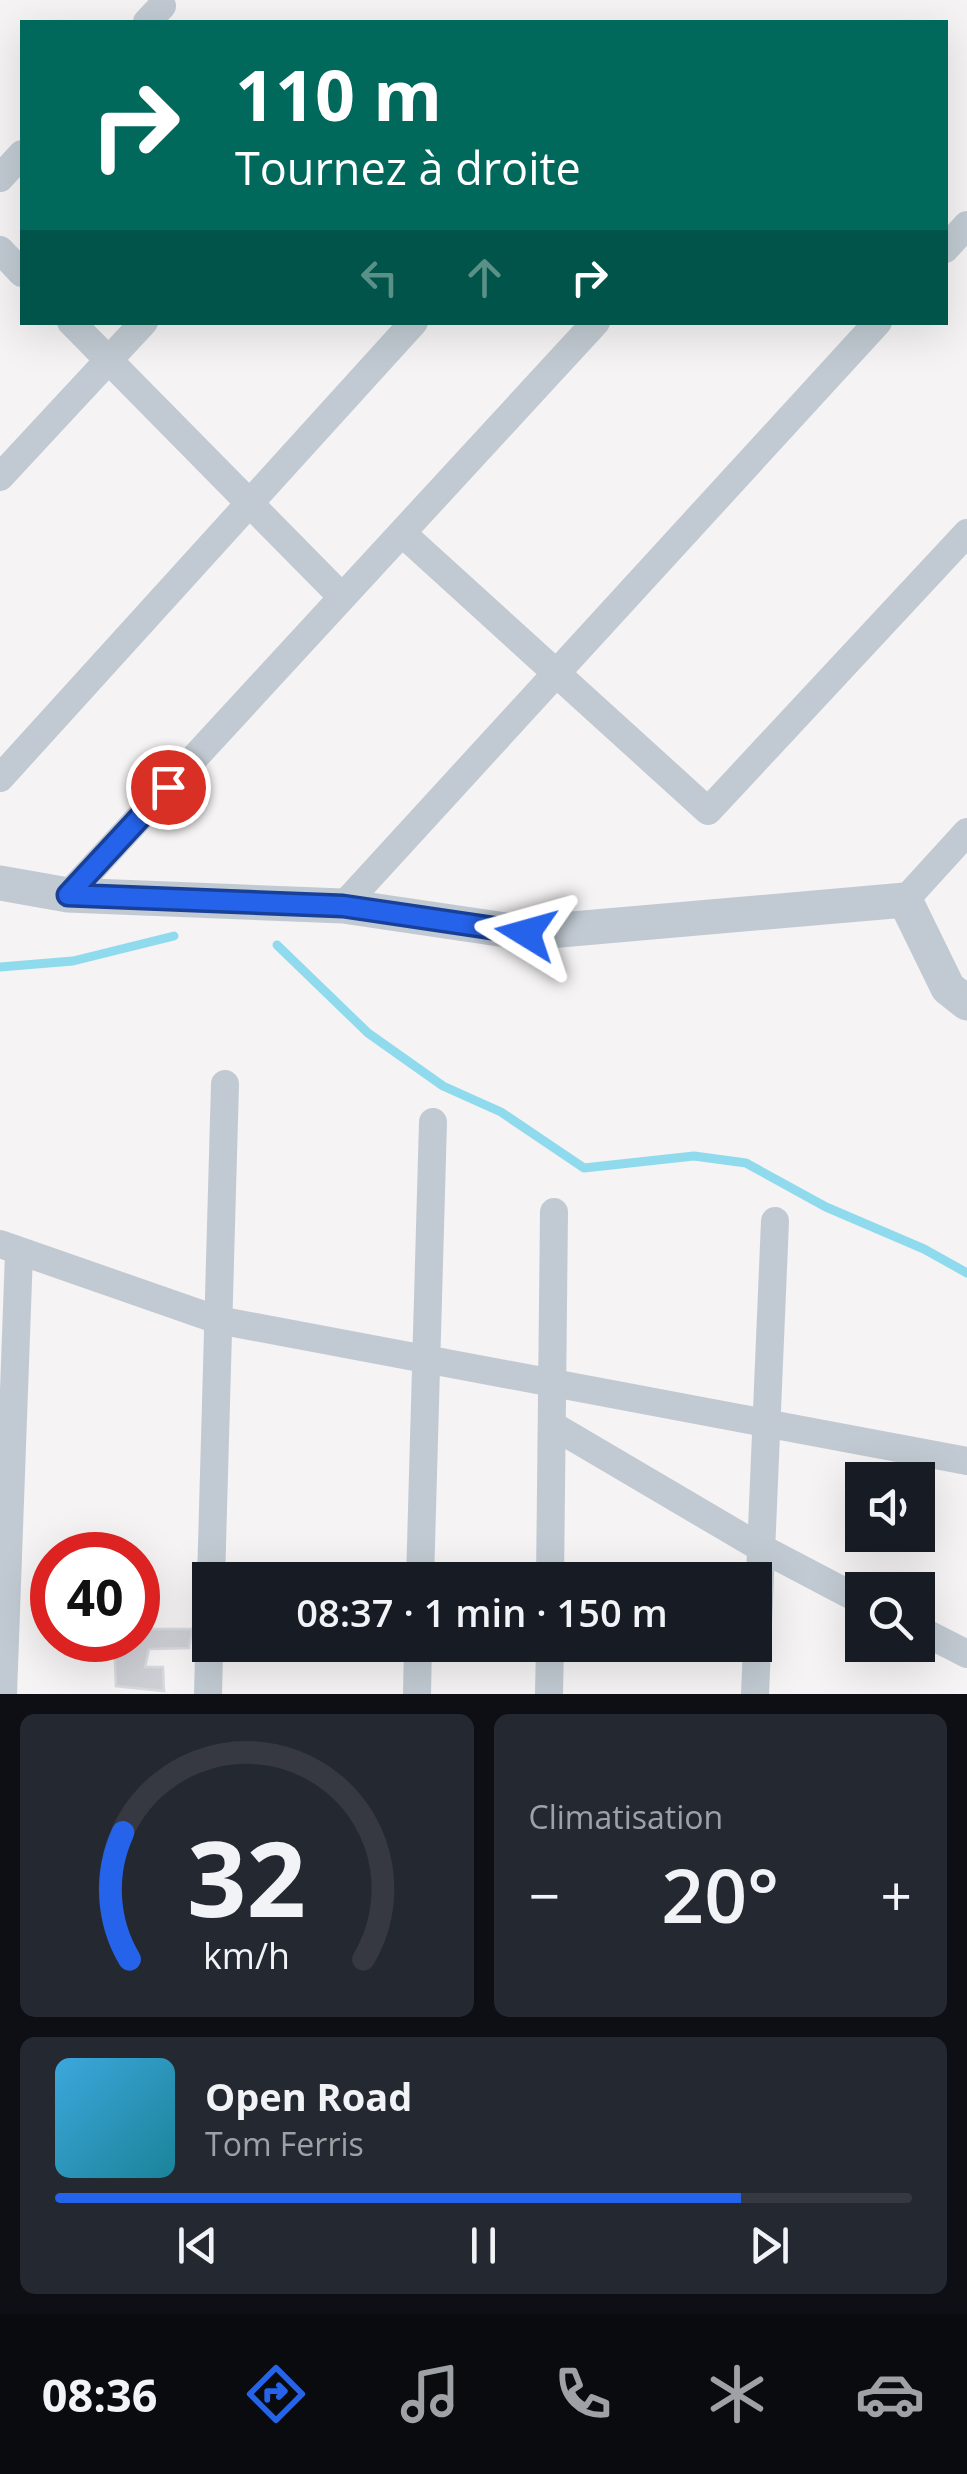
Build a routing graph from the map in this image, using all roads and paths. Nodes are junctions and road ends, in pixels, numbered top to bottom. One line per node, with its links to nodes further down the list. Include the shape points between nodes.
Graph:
1 (20, 156): 2 (street)
2 (0, 178)
3 (967, 226): 4 (street)
4 (948, 247)
5 (0, 250): 6 (street)
6 (20, 271)
7 (74, 325): 12 (street)
8 (141, 325): 12 (street)
9 (411, 325): 14 (street)
10 (593, 325): 16 (street)
11 (875, 325): 18 (street)
12 (109, 360): 13 (street); 14 (street)
13 (0, 477)
14 (249, 504): 17 (street); 19 (street)
15 (967, 532): 18 (street, via 708,812)
16 (402, 533): 17 (street); 18 (street)
17 (342, 598): 22 (street)
18 (556, 673): 24 (street)
19 (0, 778)
20 (967, 832): 23 (street)
21 (0, 884): 22 (street)
22 (68, 895): 24 (street)
23 (905, 900): 24 (street, via 526,933); 25 (street, via 948,988)
24 (343, 906)
25 (967, 1003)
26 (226, 1084): 31 (street)
27 (433, 1122): 32 (street)
28 (554, 1212): 33 (street)
29 (774, 1220): 34 (street)
30 (9, 1249): 31 (street); 47 (street)
31 (218, 1320): 32 (street); 38 (street)
32 (426, 1359): 33 (street); 39 (street)
33 (552, 1383): 34 (street); 35 (street)
34 (766, 1423): 36 (street); 37 (street)
35 (552, 1424): 37 (street); 40 (street)
36 (967, 1461)
37 (761, 1548): 41 (street); 51 (street)
38 (211, 1562)
39 (420, 1562)
40 (550, 1562)
41 (845, 1591)
42 (935, 1638): 43 (street)
43 (967, 1654)
44 (209, 1662): 48 (street)
45 (417, 1662): 49 (street)
46 (550, 1662): 50 (street)
47 (2, 1694)
48 (208, 1694)
49 (416, 1694)
50 (549, 1694)
51 (755, 1694)

